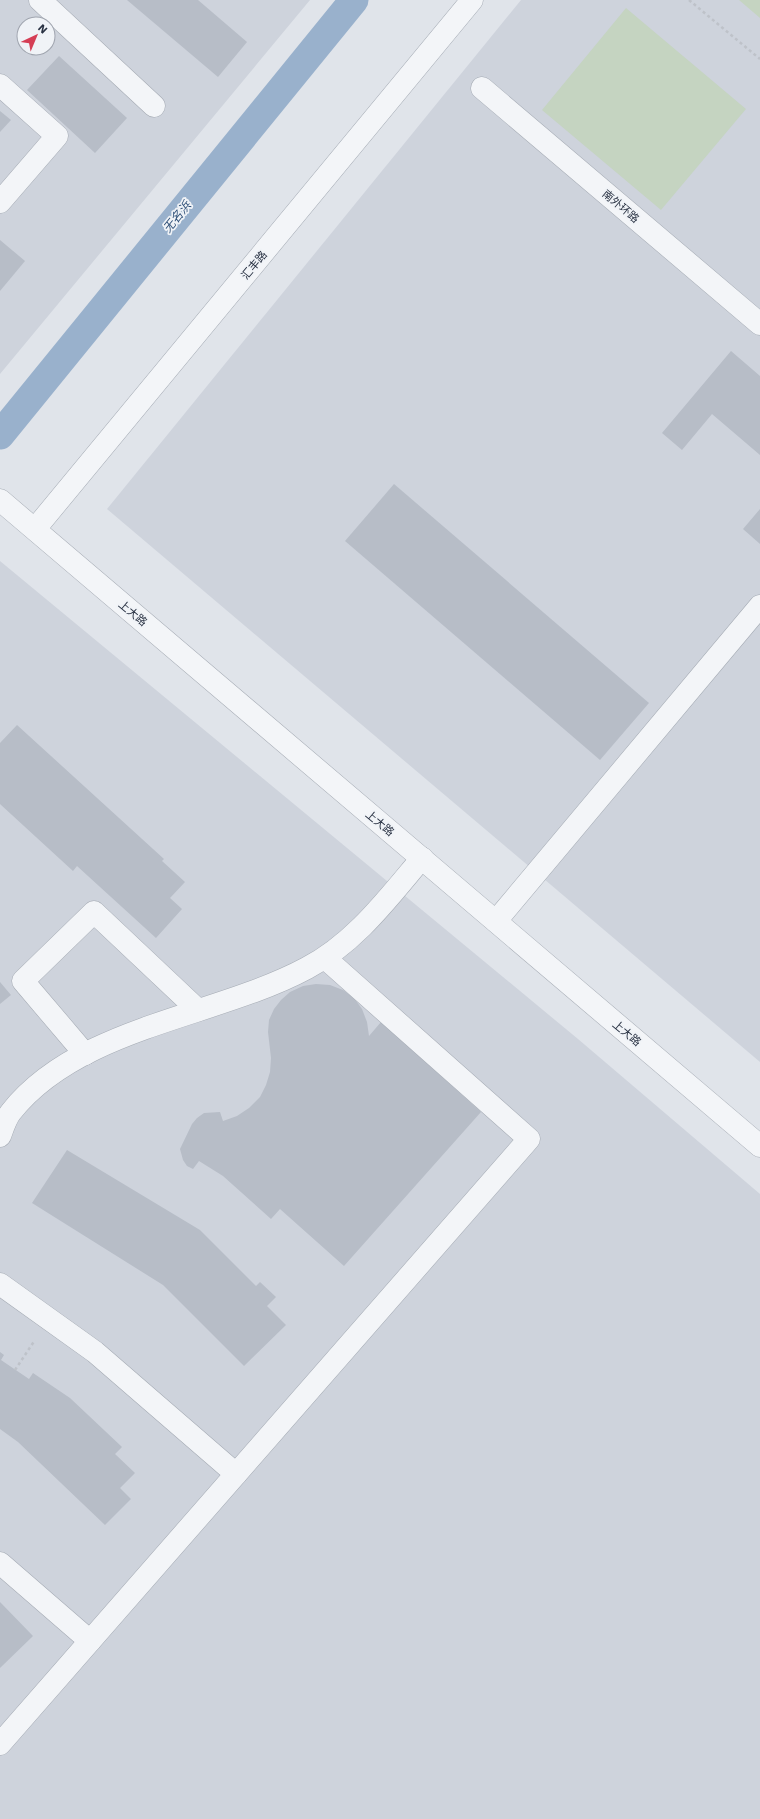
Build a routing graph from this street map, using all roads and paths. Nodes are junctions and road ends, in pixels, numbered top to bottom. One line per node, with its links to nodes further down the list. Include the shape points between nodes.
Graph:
1 (40, 0): 7 (street)
2 (472, 0): 11 (street, 汇丰路)
3 (689, 0): 4 (path)
4 (760, 59)
5 (0, 85): 8 (street, via 57,136)
6 (482, 88): 9 (street, 南外环路)
7 (154, 106)
8 (0, 202)
9 (760, 324)
10 (0, 500): 11 (street, 上大路)
11 (35, 529): 13 (street, 上大路)
12 (760, 606): 14 (street)
13 (422, 858): 14 (street, 上大路); 15 (street, via 361,928)
14 (496, 921): 19 (street, 上大路)
15 (325, 958): 16 (street, via 281,981); 23 (street, via 529,1139)
16 (198, 1010): 17 (street, via 116,1039); 17 (street, via 94,912 23,981)
17 (85, 1054): 18 (street, via 33,1088 10,1113)
18 (0, 1136)
19 (760, 1146)
20 (0, 1284): 21 (street)
21 (49, 1319): 22 (path); 23 (street, via 95,1352)
22 (15, 1370)
23 (236, 1474): 25 (street)
24 (0, 1563): 25 (street)
25 (90, 1641): 26 (street)
26 (0, 1744)

